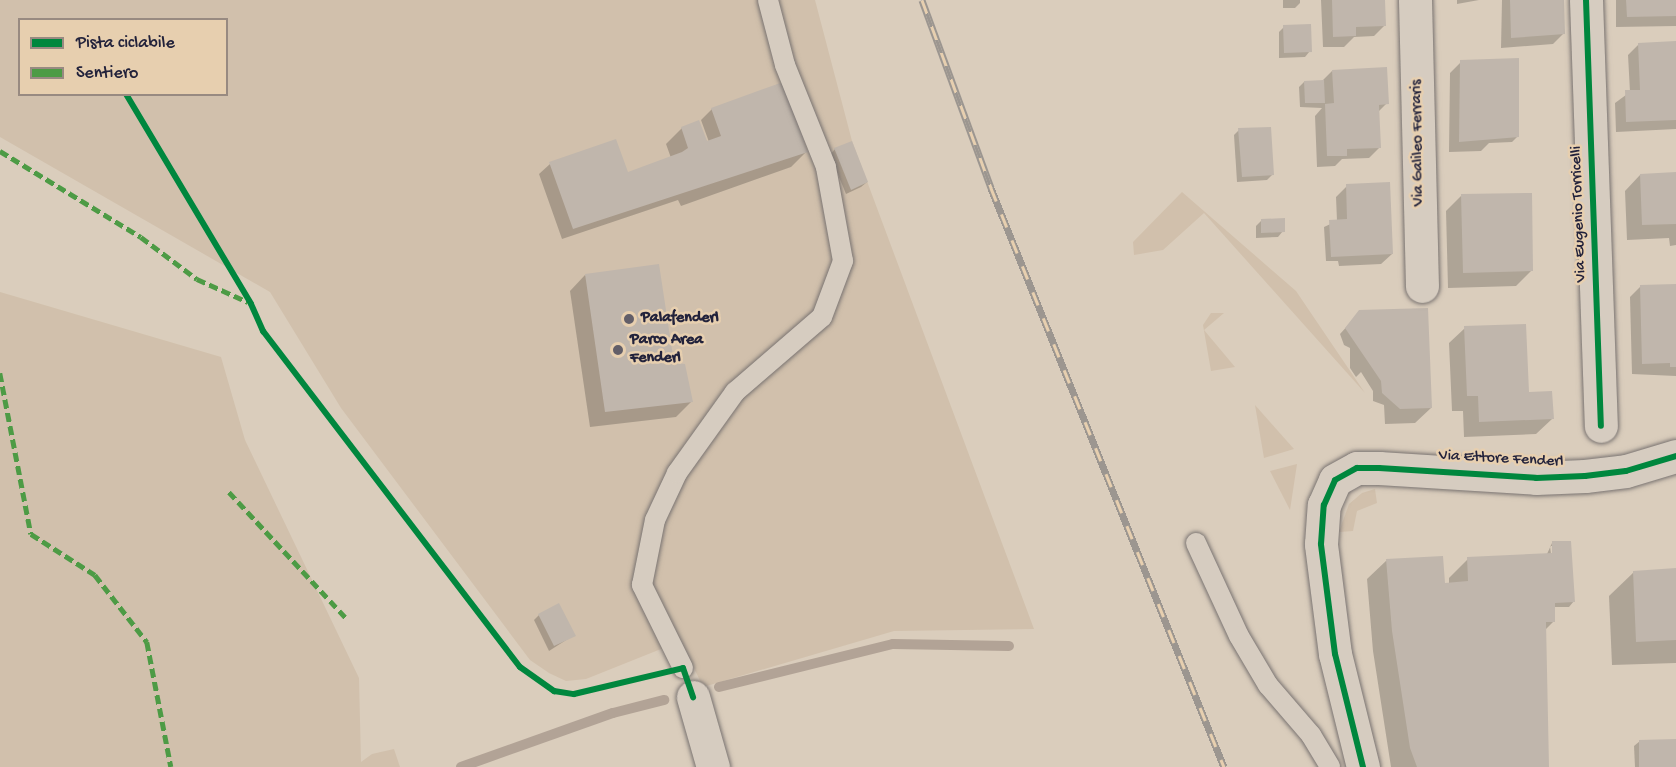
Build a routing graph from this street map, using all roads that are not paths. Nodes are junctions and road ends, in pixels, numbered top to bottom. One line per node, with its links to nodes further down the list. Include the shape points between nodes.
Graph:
1 (768, 0): 8 (lane, via 785,65 826,167 843,261 822,317 735,392 677,473 655,520 642,585)
2 (1415, 0): 4 (street, Via Galileo Ferraris)
3 (1586, 0): 5 (street, Via Eugenio Torricelli)
4 (1422, 286)
5 (1601, 426)
6 (1676, 456): 11 (street, Via Ettore Fenderl, via 1626,471 1584,477 1357,468 1344,472 1328,491 1320,522 1321,544 1335,654)
7 (1196, 543): 10 (lane, via 1239,636 1268,685 1311,735)
8 (688, 682): 9 (street)
9 (713, 767)
10 (1330, 767)
11 (1363, 767)

